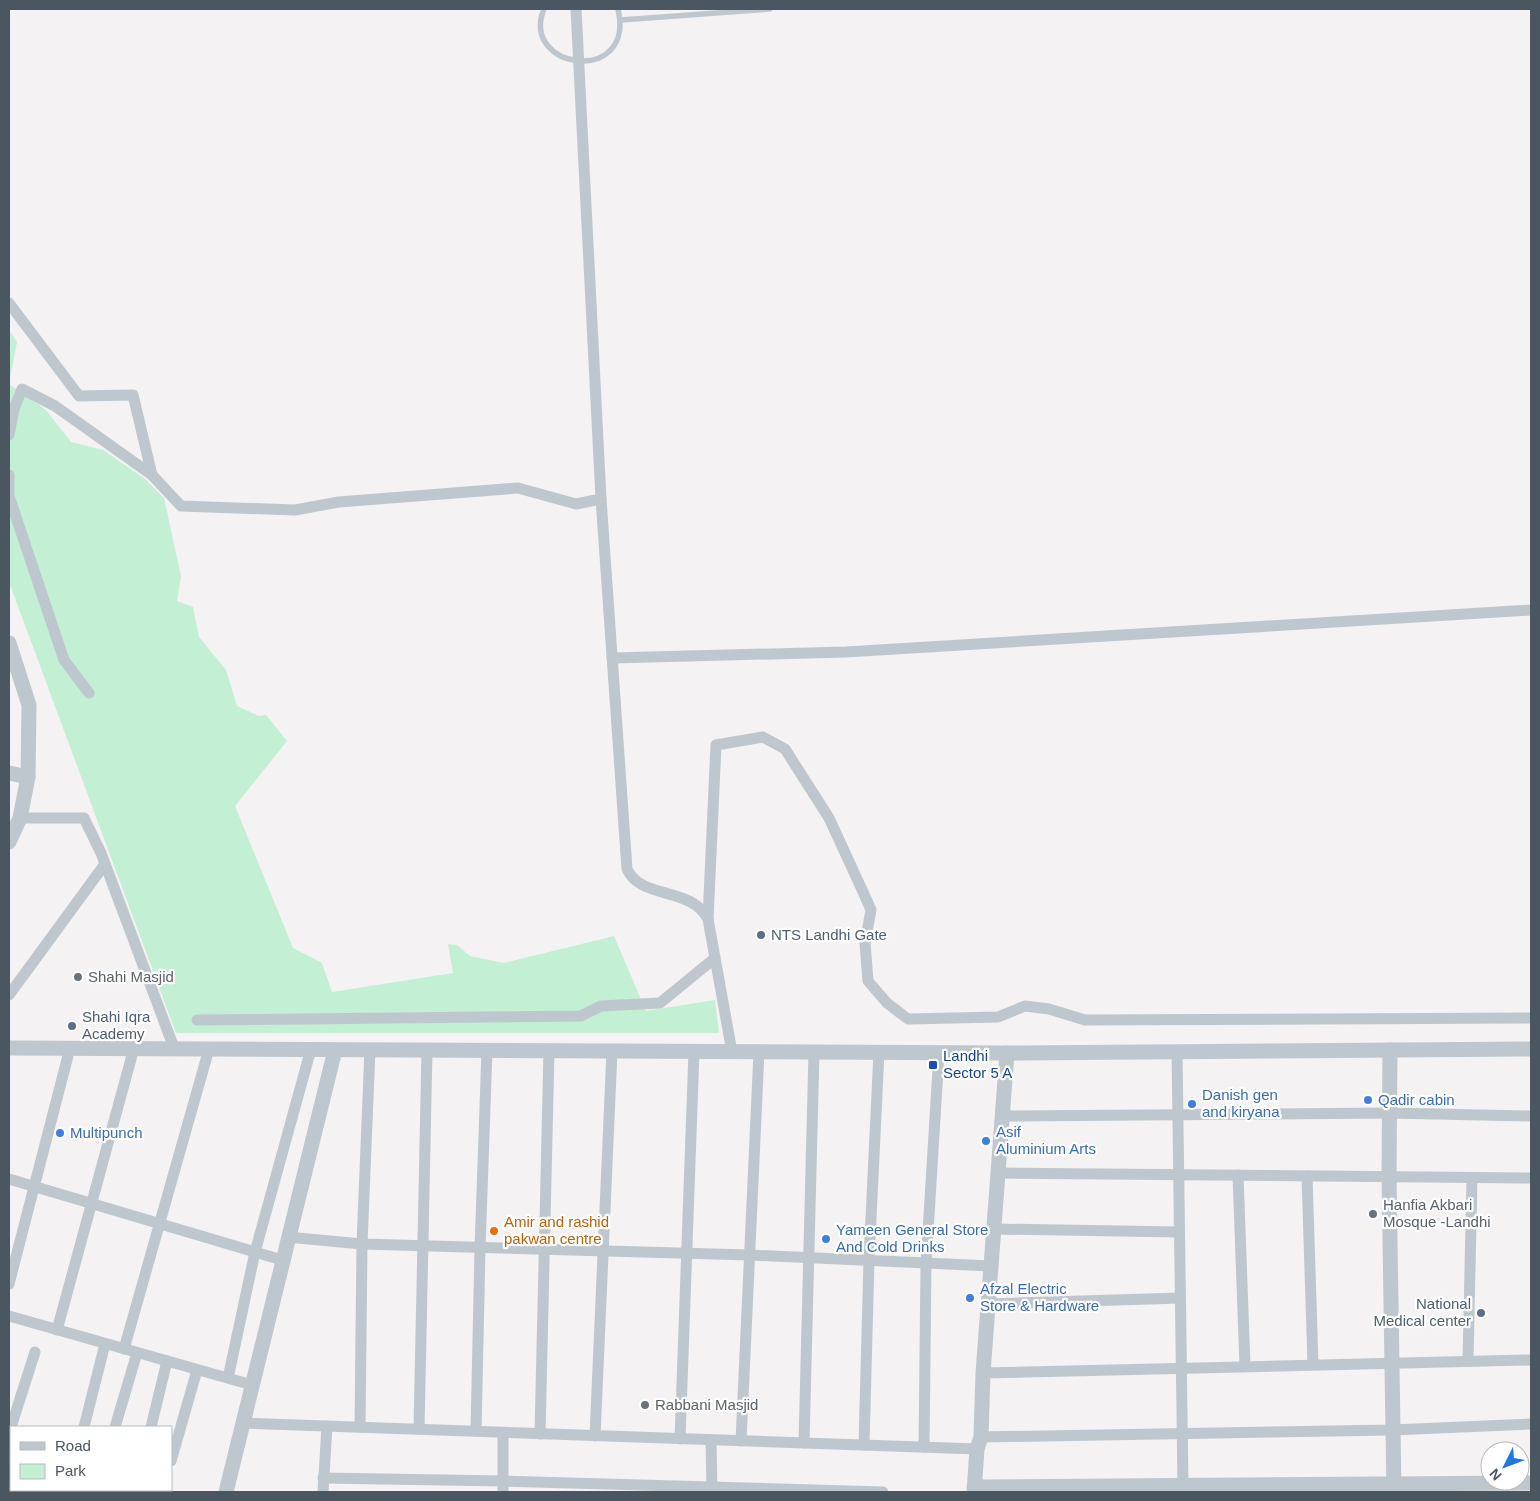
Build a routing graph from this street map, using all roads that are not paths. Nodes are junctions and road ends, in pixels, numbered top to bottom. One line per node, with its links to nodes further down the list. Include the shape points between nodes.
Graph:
1 (544, 9): 6 (lane, via 541,24 549,46 558,55)
2 (576, 9): 6 (street)
3 (618, 9): 5 (lane)
4 (770, 9): 5 (lane)
5 (621, 20): 6 (lane, via 618,36 610,50 596,60)
6 (580, 62): 11 (street)
7 (9, 304): 10 (street, via 79,396 133,395)
8 (9, 435): 10 (street, via 22,389 55,406)
9 (9, 475): 15 (street, via 9,496 64,660)
10 (152, 475): 11 (street, via 181,506 295,510 339,502 518,488 576,504)
11 (601, 499): 14 (street)
12 (1531, 610): 14 (street, via 846,652)
13 (9, 644): 17 (street, via 30,705)
14 (612, 658): 21 (street, via 627,869 635,882 693,902)
15 (89, 693)
16 (9, 773): 17 (street)
17 (28, 777): 18 (street)
18 (20, 818): 19 (street); 20 (street, via 84,818)
19 (9, 842)
20 (105, 864): 23 (street); 28 (street)
21 (708, 919): 22 (street); 24 (street, via 716,745 763,737 785,749 829,818 871,910 865,943 868,981 887,1003 908,1019 998,1017 1025,1006 1049,1009 1085,1020)
22 (715, 958): 25 (street, via 660,1003 601,1006 581,1016); 42 (street)
23 (9, 995)
24 (1531, 1018)
25 (198, 1020)
26 (70, 1048): 27 (street); 29 (street); 60 (street)
27 (134, 1048): 28 (street); 61 (street)
28 (174, 1048): 30 (street)
29 (9, 1049)
30 (210, 1049): 31 (street); 62 (street)
31 (311, 1049): 33 (street); 71 (street)
32 (1531, 1049): 38 (street)
33 (335, 1050): 34 (street); 65 (street)
34 (370, 1050): 35 (street); 66 (street)
35 (427, 1050): 36 (street); 67 (street)
36 (487, 1050): 37 (street); 68 (street)
37 (548, 1050): 39 (street); 69 (street)
38 (1390, 1050): 41 (street); 49 (street)
39 (612, 1051): 40 (street); 70 (street)
40 (694, 1051): 42 (street); 72 (street)
41 (1177, 1051): 47 (street); 48 (street)
42 (732, 1052): 43 (street)
43 (759, 1052): 44 (street); 73 (street)
44 (814, 1052): 45 (street); 75 (street)
45 (879, 1052): 46 (street); 76 (street)
46 (939, 1053): 47 (street); 77 (street)
47 (1007, 1053): 50 (street)
48 (1178, 1113): 49 (street); 50 (street); 53 (street)
49 (1389, 1113): 51 (street); 56 (street)
50 (1002, 1116): 52 (street)
51 (1531, 1116)
52 (998, 1173): 53 (street); 63 (street)
53 (1179, 1175): 54 (street); 64 (street)
54 (1238, 1175): 55 (street); 93 (street)
55 (1307, 1176): 56 (street); 91 (street)
56 (1389, 1177): 57 (street); 92 (street)
57 (1472, 1178): 58 (street); 90 (street)
58 (1531, 1178)
59 (9, 1179): 60 (street)
60 (34, 1186): 61 (street); 79 (street)
61 (93, 1203): 62 (street); 83 (street)
62 (159, 1222): 71 (street); 85 (street)
63 (994, 1228): 64 (street); 78 (street)
64 (1179, 1232): 80 (street)
65 (287, 1237): 66 (street); 74 (street)
66 (362, 1244): 67 (street); 106 (street)
67 (424, 1245): 68 (street); 107 (street)
68 (480, 1249): 69 (street); 109 (street)
69 (544, 1249): 70 (street); 112 (street)
70 (603, 1250): 72 (street); 113 (street)
71 (255, 1252): 74 (street); 97 (street)
72 (687, 1254): 73 (street); 114 (street)
73 (750, 1256): 75 (street); 116 (street)
74 (282, 1260): 98 (street)
75 (807, 1260): 76 (street); 117 (street)
76 (869, 1260): 77 (street); 119 (street)
77 (926, 1264): 78 (street); 120 (street)
78 (990, 1266): 81 (street)
79 (9, 1284)
80 (1180, 1298): 81 (street); 94 (street)
81 (988, 1304): 96 (street)
82 (9, 1316): 83 (street)
83 (57, 1330): 84 (street)
84 (105, 1344): 85 (street); 102 (street)
85 (124, 1349): 87 (street)
86 (34, 1352): 101 (street)
87 (137, 1353): 89 (street); 103 (street)
88 (1531, 1360): 90 (street)
89 (167, 1361): 95 (street); 104 (street)
90 (1468, 1362): 92 (street)
91 (1313, 1364): 92 (street); 93 (street)
92 (1392, 1364): 108 (street)
93 (1245, 1366): 94 (street)
94 (1181, 1368): 96 (street); 111 (street)
95 (196, 1370): 97 (street); 121 (street)
96 (983, 1373): 118 (street)
97 (228, 1378): 98 (street)
98 (252, 1385): 99 (street)
99 (242, 1423): 105 (street); 134 (street)
100 (1531, 1424): 108 (street)
101 (11, 1426)
102 (84, 1426)
103 (116, 1426)
104 (151, 1426)
105 (327, 1426): 106 (street); 122 (street)
106 (360, 1427): 107 (street)
107 (419, 1429): 109 (street)
108 (1392, 1430): 111 (street); 127 (street)
109 (476, 1431): 110 (street)
110 (503, 1432): 112 (street); 124 (street)
111 (1183, 1433): 118 (street); 125 (street)
112 (540, 1434): 113 (street)
113 (595, 1436): 114 (street)
114 (680, 1439): 115 (street)
115 (711, 1440): 116 (street); 128 (street)
116 (742, 1441): 117 (street)
117 (804, 1443): 119 (street)
118 (979, 1443): 120 (street); 132 (street)
119 (864, 1445): 120 (street)
120 (924, 1447)
121 (172, 1457)
122 (324, 1478): 124 (street); 135 (street)
123 (1531, 1483): 127 (street)
124 (503, 1486): 128 (street)
125 (1183, 1486): 130 (street); 131 (street)
126 (1308, 1488): 127 (street); 131 (street)
127 (1394, 1488)
128 (712, 1489): 136 (street)
129 (1093, 1489): 130 (street); 133 (street)
130 (1163, 1489)
131 (1237, 1489)
132 (974, 1490): 133 (street)
133 (1011, 1490)
134 (226, 1492)
135 (322, 1492)
136 (882, 1492)

